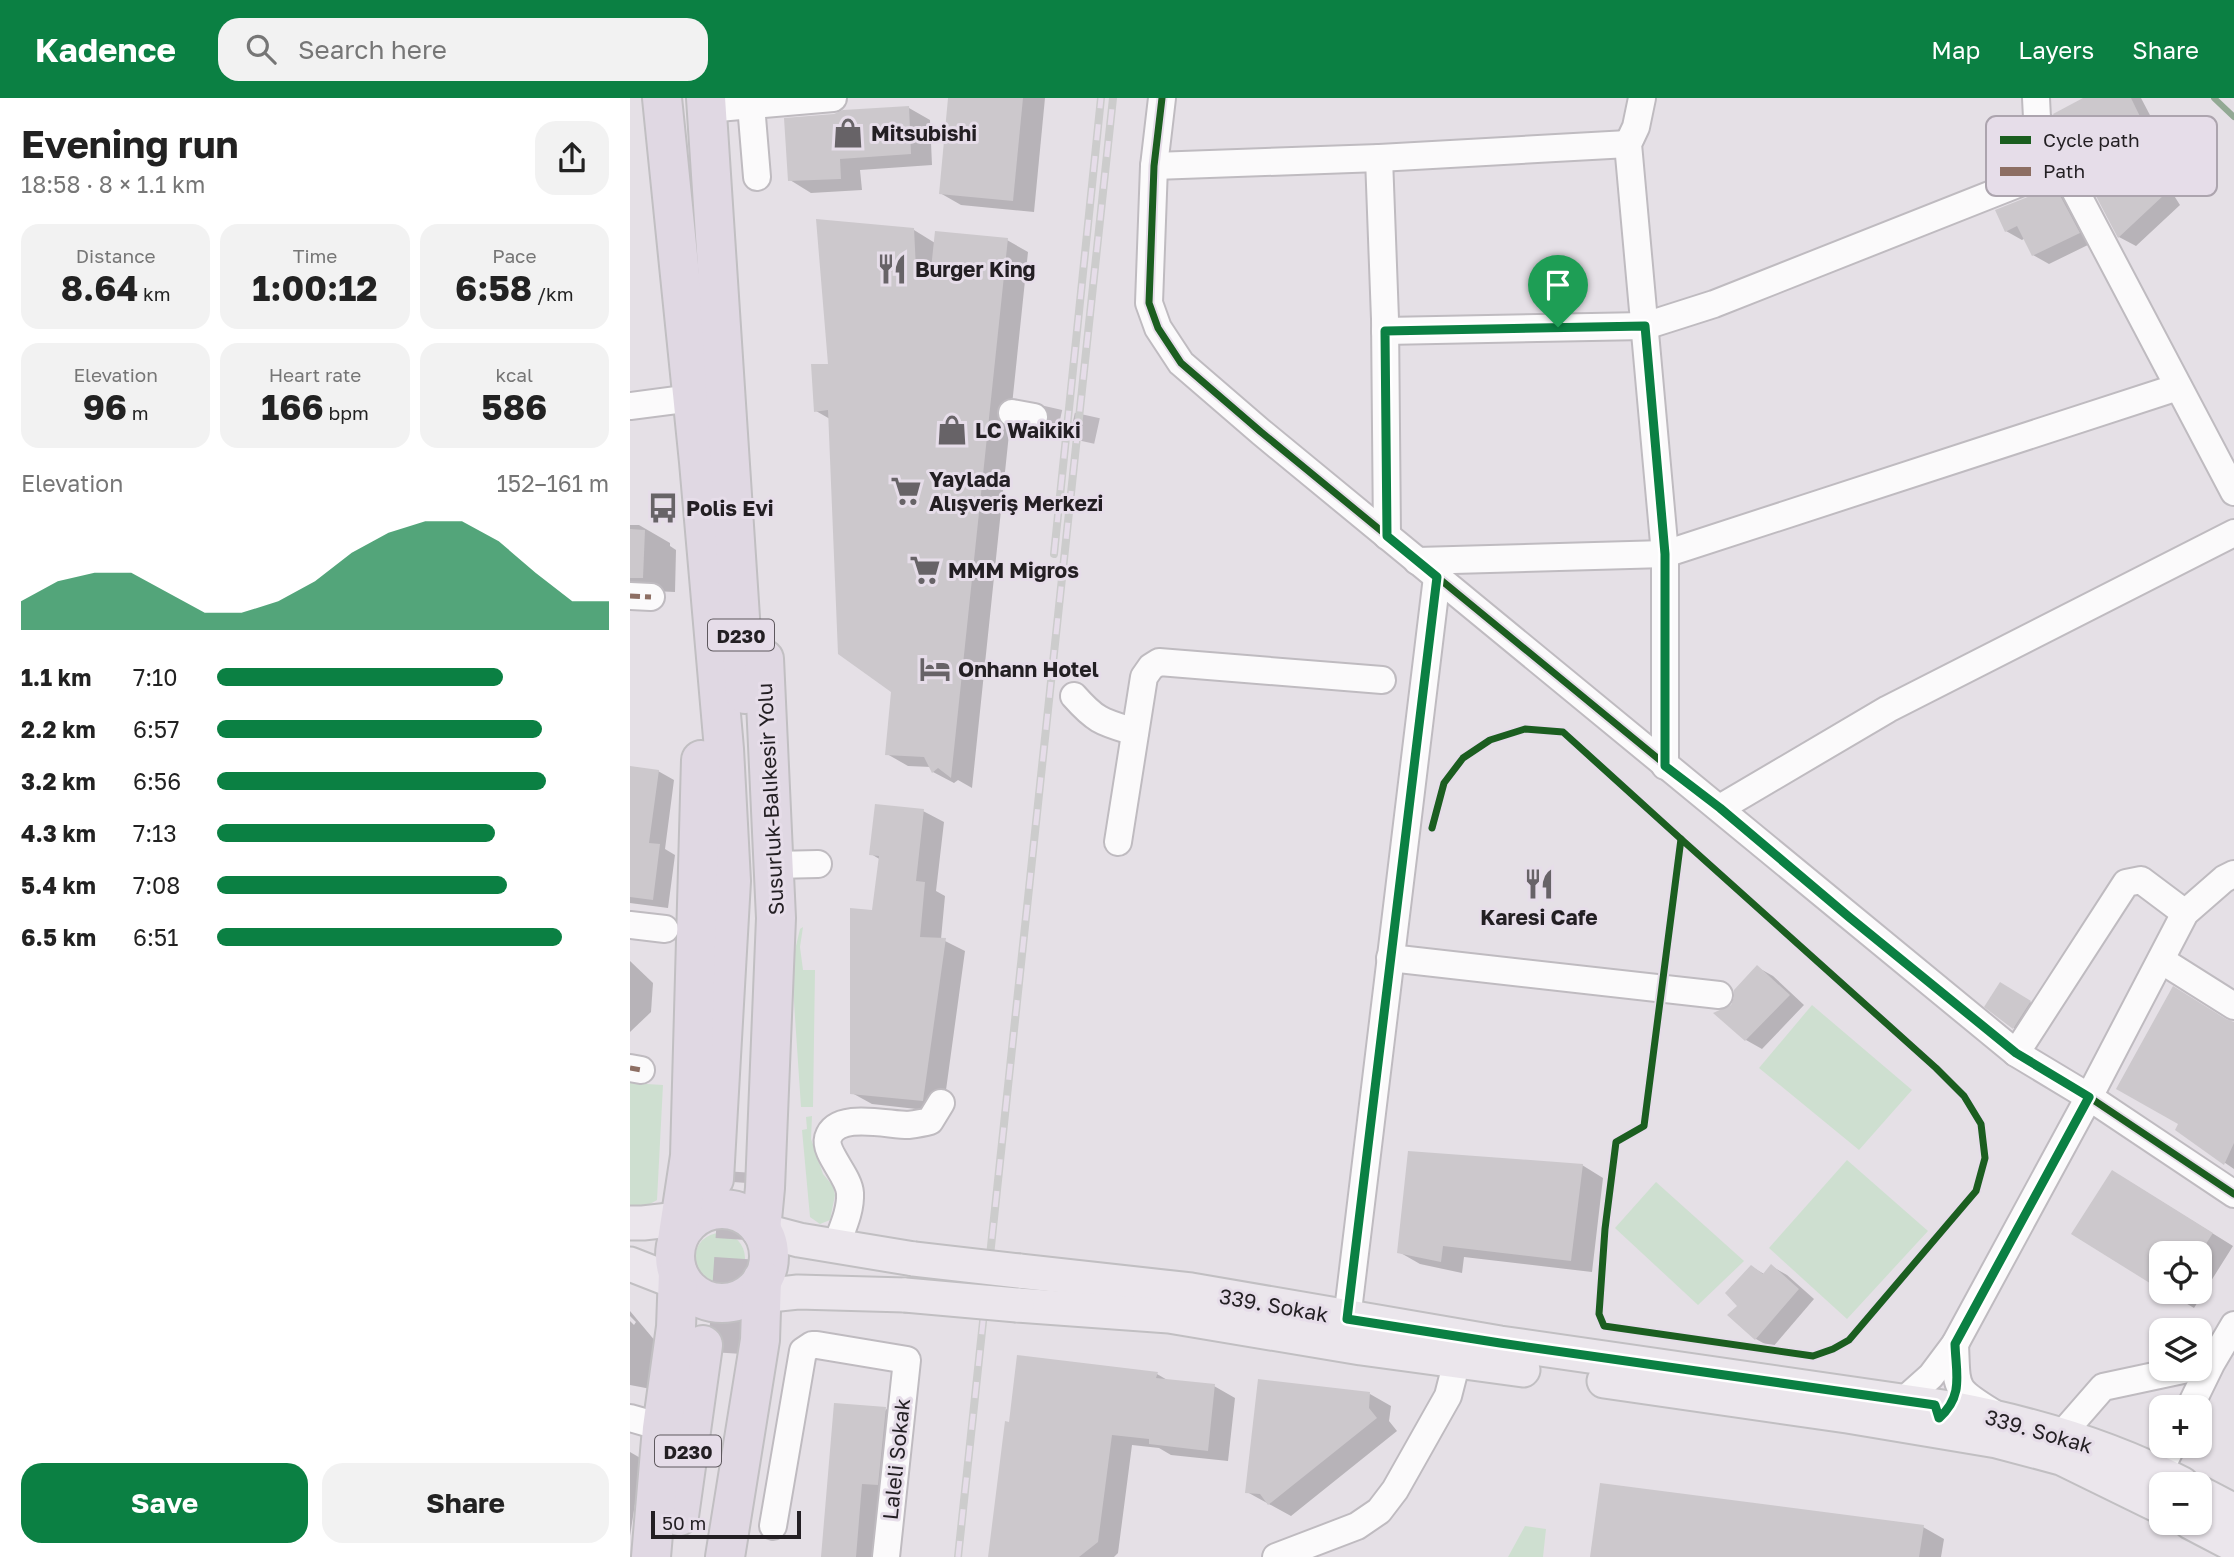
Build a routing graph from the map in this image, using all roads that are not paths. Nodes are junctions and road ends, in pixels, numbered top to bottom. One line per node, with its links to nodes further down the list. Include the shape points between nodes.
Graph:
1 (662, 98): 19 (highway, Susurluk-Balıkesir Yolu / D230)
2 (833, 98): 7 (street)
3 (1161, 98): 11 (street)
4 (1642, 98): 9 (street)
5 (2036, 98): 8 (street)
6 (707, 104): 7 (street); 15 (highway, Susurluk-Balıkesir Yolu / D230)
7 (751, 105): 12 (street)
8 (2037, 116)
9 (1629, 144): 10 (street); 16 (street)
10 (1379, 158): 11 (street); 17 (street)
11 (1154, 166): 23 (street, via 1149,303 1158,328 1181,363)
12 (757, 177)
13 (1987, 196): 16 (street, via 1714,304)
14 (2079, 196): 18 (street)
15 (720, 287): 19 (highway, Susurluk-Balıkesir Yolu / D230, via 754,870 727,1175 731,881 724,749); 33 (highway, Susurluk-Balıkesir Yolu, via 733,359 762,631)
16 (1645, 326): 17 (street); 24 (street)
17 (1385, 331): 23 (street)
18 (2178, 387): 21 (street); 24 (street)
19 (692, 398): 20 (street); 49 (highway, Susurluk-Balıkesir Yolu, via 702,774)
20 (630, 405)
21 (2234, 492)
22 (2234, 533): 30 (street, via 1888,709)
23 (1387, 536): 25 (street)
24 (1665, 554): 25 (street); 29 (street)
25 (1427, 569): 29 (street); 38 (street)
26 (1382, 680): 28 (street, via 1160,662 1144,677)
27 (1074, 696): 28 (street, via 1101,721)
28 (1135, 732): 31 (street)
29 (1665, 766): 30 (street)
30 (1720, 808): 42 (street)
31 (1118, 842)
32 (818, 864): 33 (street)
33 (774, 865): 47 (highway, Susurluk-Balıkesir Yolu, via 776,918)
34 (2234, 874): 35 (street)
35 (2185, 913): 39 (street); 42 (street, via 2141,880 2126,883)
36 (630, 925): 37 (street)
37 (664, 929)
38 (1390, 958): 40 (street); 52 (street)
39 (2161, 960): 41 (street); 43 (street)
40 (1719, 995)
41 (2234, 1006)
42 (2016, 1053): 43 (street)
43 (2089, 1097): 45 (street); 57 (street, via 1955,1344)
44 (941, 1103): 48 (street, via 930,1121 846,1122 829,1135 827,1144 850,1192)
45 (2234, 1195)
46 (630, 1223): 49 (main road, via 643,1223)
47 (761, 1230): 48 (main road, 339. Sokak); 49 (highway, via 738,1212 717,1210); 51 (highway, via 769,1255)
48 (836, 1245): 52 (main road, 339. Sokak, bridge, via 914,1259 1191,1290)
49 (683, 1253): 50 (main road); 51 (highway, via 698,1297 728,1303); 66 (highway, Susurluk-Balıkesir Yolu)
50 (630, 1264)
51 (756, 1291): 55 (main road, 339. Sokak, bridge, via 905,1295 1169,1316); 69 (highway, via 760,1340)
52 (1347, 1319): 57 (main road, 339. Sokak)
53 (2234, 1325): 54 (street)
54 (2212, 1353)
55 (1457, 1361): 57 (main road, 339. Sokak, via 1847,1416); 71 (street, via 1448,1396 1379,1511 1356,1526)
56 (2149, 1378): 58 (street, via 2103,1387)
57 (1936, 1407): 58 (main road, 339. Sokak, via 2000,1417); 60 (main road, 339. Sokak, via 1997,1441)
58 (2062, 1434): 59 (main road, 339. Sokak)
59 (2149, 1474)
60 (2149, 1478)
61 (2212, 1499): 62 (main road)
62 (2234, 1511)
63 (773, 1526): 70 (street, Laleli Sokak, via 803,1351 817,1345 907,1360)
64 (2212, 1534): 65 (main road)
65 (2234, 1545)
66 (651, 1557)
67 (673, 1557): 68 (highway, D230, via 715,1349)
68 (698, 1557)
69 (725, 1557)
70 (886, 1557)
71 (1276, 1557)

